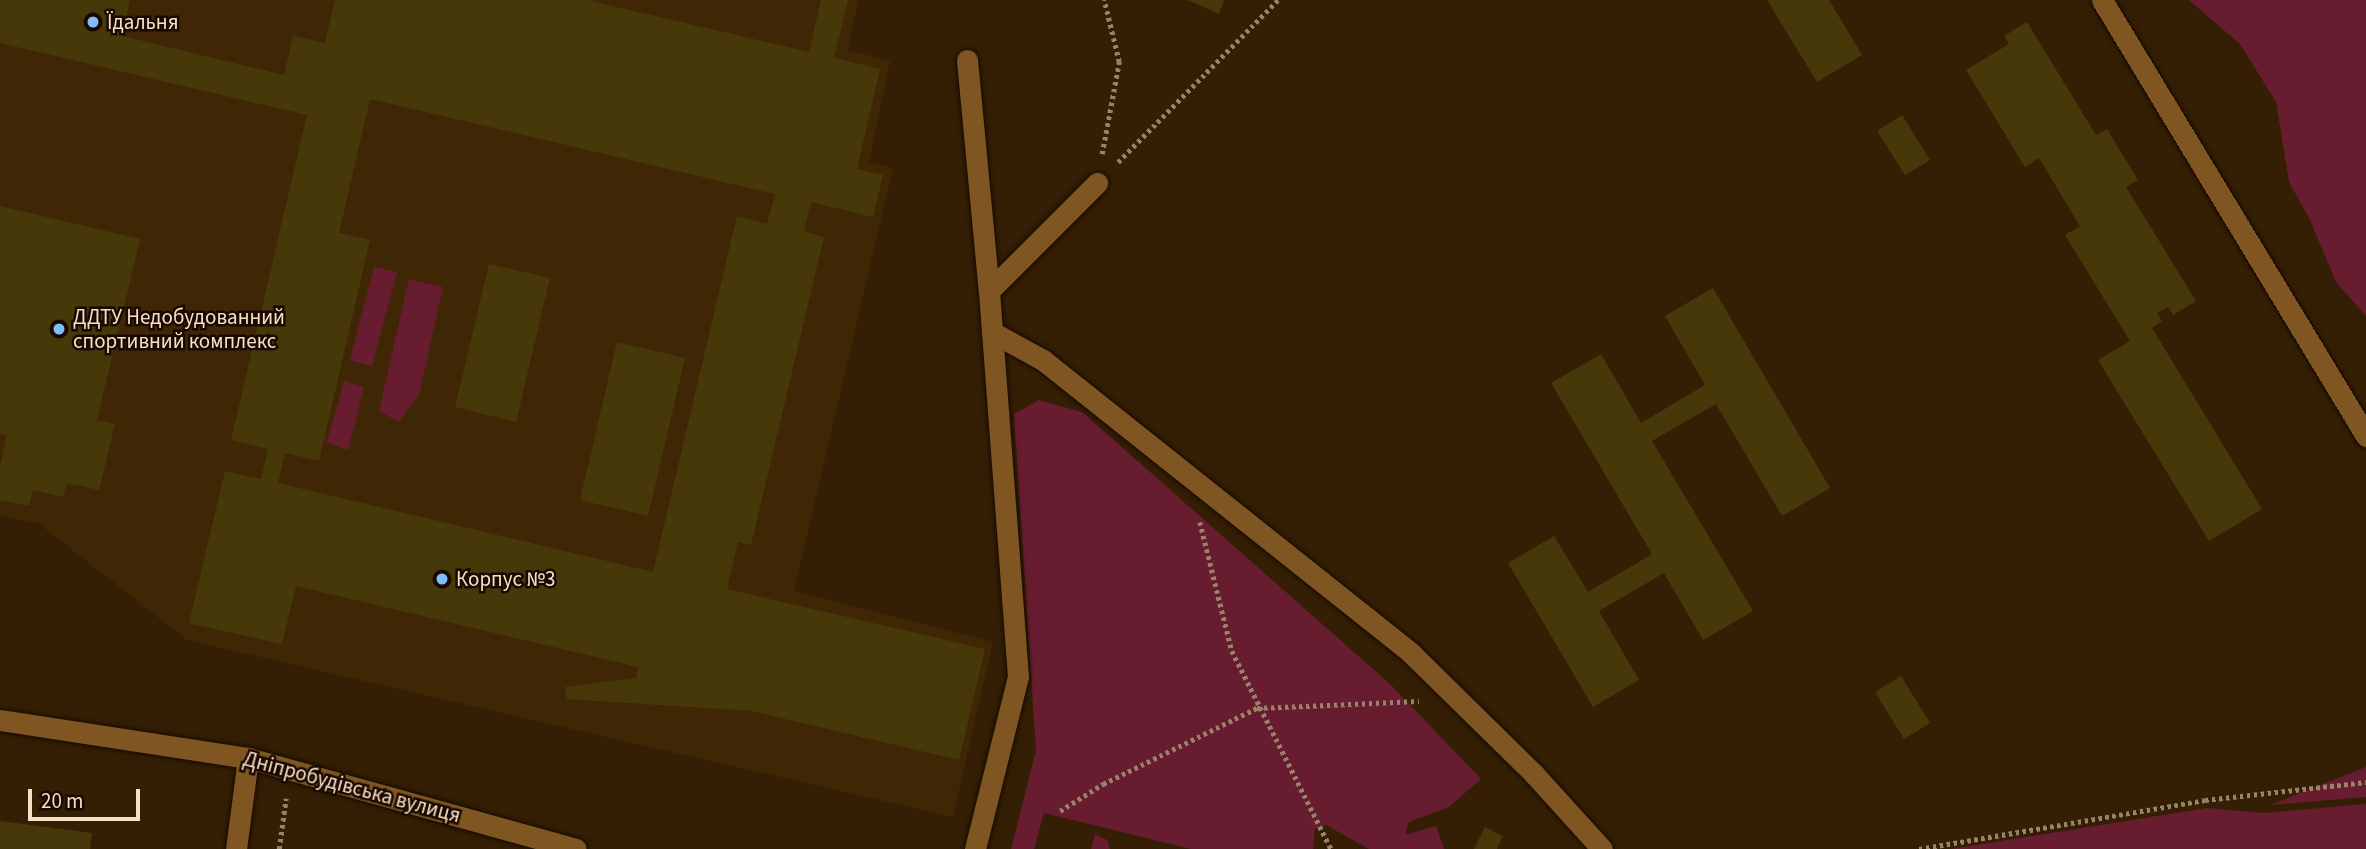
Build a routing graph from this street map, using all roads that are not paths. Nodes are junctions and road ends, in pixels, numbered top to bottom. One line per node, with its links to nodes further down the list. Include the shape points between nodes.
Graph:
1 (2102, 0): 6 (street)
2 (967, 60): 4 (street)
3 (1097, 183): 4 (street)
4 (989, 291): 5 (street)
5 (992, 332): 11 (street, via 1018,677); 12 (street, via 1043,360 1411,653)
6 (2366, 436)
7 (0, 720): 8 (street, Дніпробудівська вулиця)
8 (248, 758): 9 (street); 10 (street, Дніпробудівська вулиця)
9 (236, 849)
10 (576, 849)
11 (975, 849)
12 (1602, 849)

